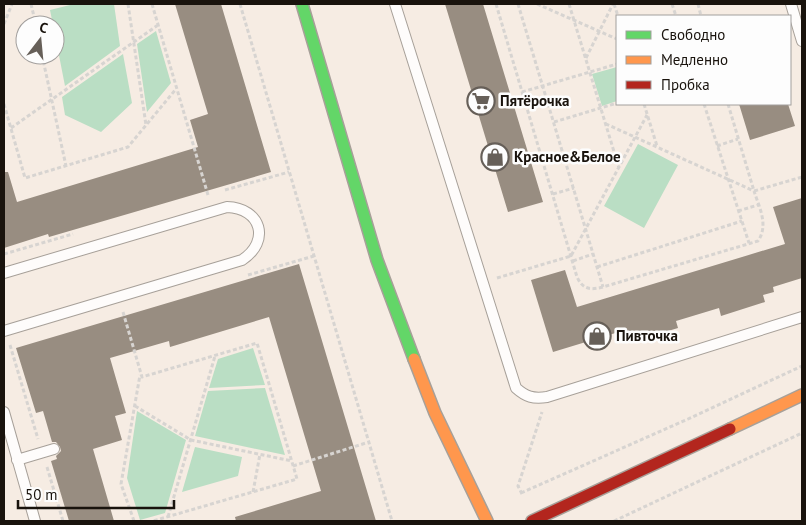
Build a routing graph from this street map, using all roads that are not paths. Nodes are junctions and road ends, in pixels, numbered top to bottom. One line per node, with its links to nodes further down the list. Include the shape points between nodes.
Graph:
1 (302, 4): 13 (street, via 377,260 435,413)
2 (395, 4): 6 (lane, via 516,388 525,395 535,399 547,397)
3 (791, 4): 4 (lane)
4 (802, 41)
5 (4, 273): 7 (lane, via 227,207 247,211 258,226 256,248 242,260)
6 (802, 318)
7 (5, 331)
8 (802, 395): 14 (street)
9 (4, 412): 11 (lane)
10 (54, 449): 11 (lane)
11 (18, 460): 12 (lane)
12 (35, 521)
13 (487, 521)
14 (532, 521)

